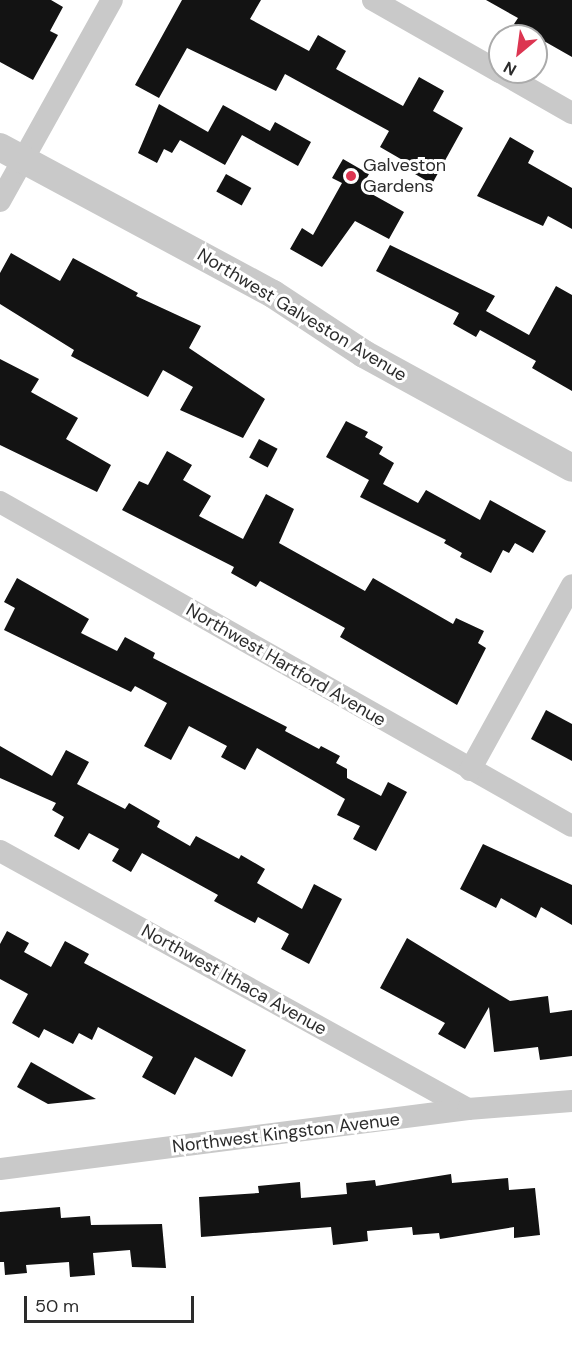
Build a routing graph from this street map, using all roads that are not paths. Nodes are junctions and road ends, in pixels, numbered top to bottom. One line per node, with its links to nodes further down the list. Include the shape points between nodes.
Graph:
1 (112, 0): 6 (street)
2 (374, 0): 3 (street)
3 (488, 65)
4 (521, 84): 5 (street)
5 (572, 113)
6 (11, 153): 7 (street); 8 (street, Northwest Galveston Avenue, via 273,294 364,354)
7 (0, 201)
8 (572, 468)
9 (0, 502): 11 (street, Northwest Hartford Avenue)
10 (572, 585): 11 (street)
11 (470, 771): 12 (street, Northwest Hartford Avenue)
12 (572, 826)
13 (0, 851): 15 (street, Northwest Ithaca Avenue)
14 (572, 1101): 15 (street, Northwest Kingston Avenue)
15 (468, 1109): 16 (street, Northwest Kingston Avenue)
16 (0, 1169)

